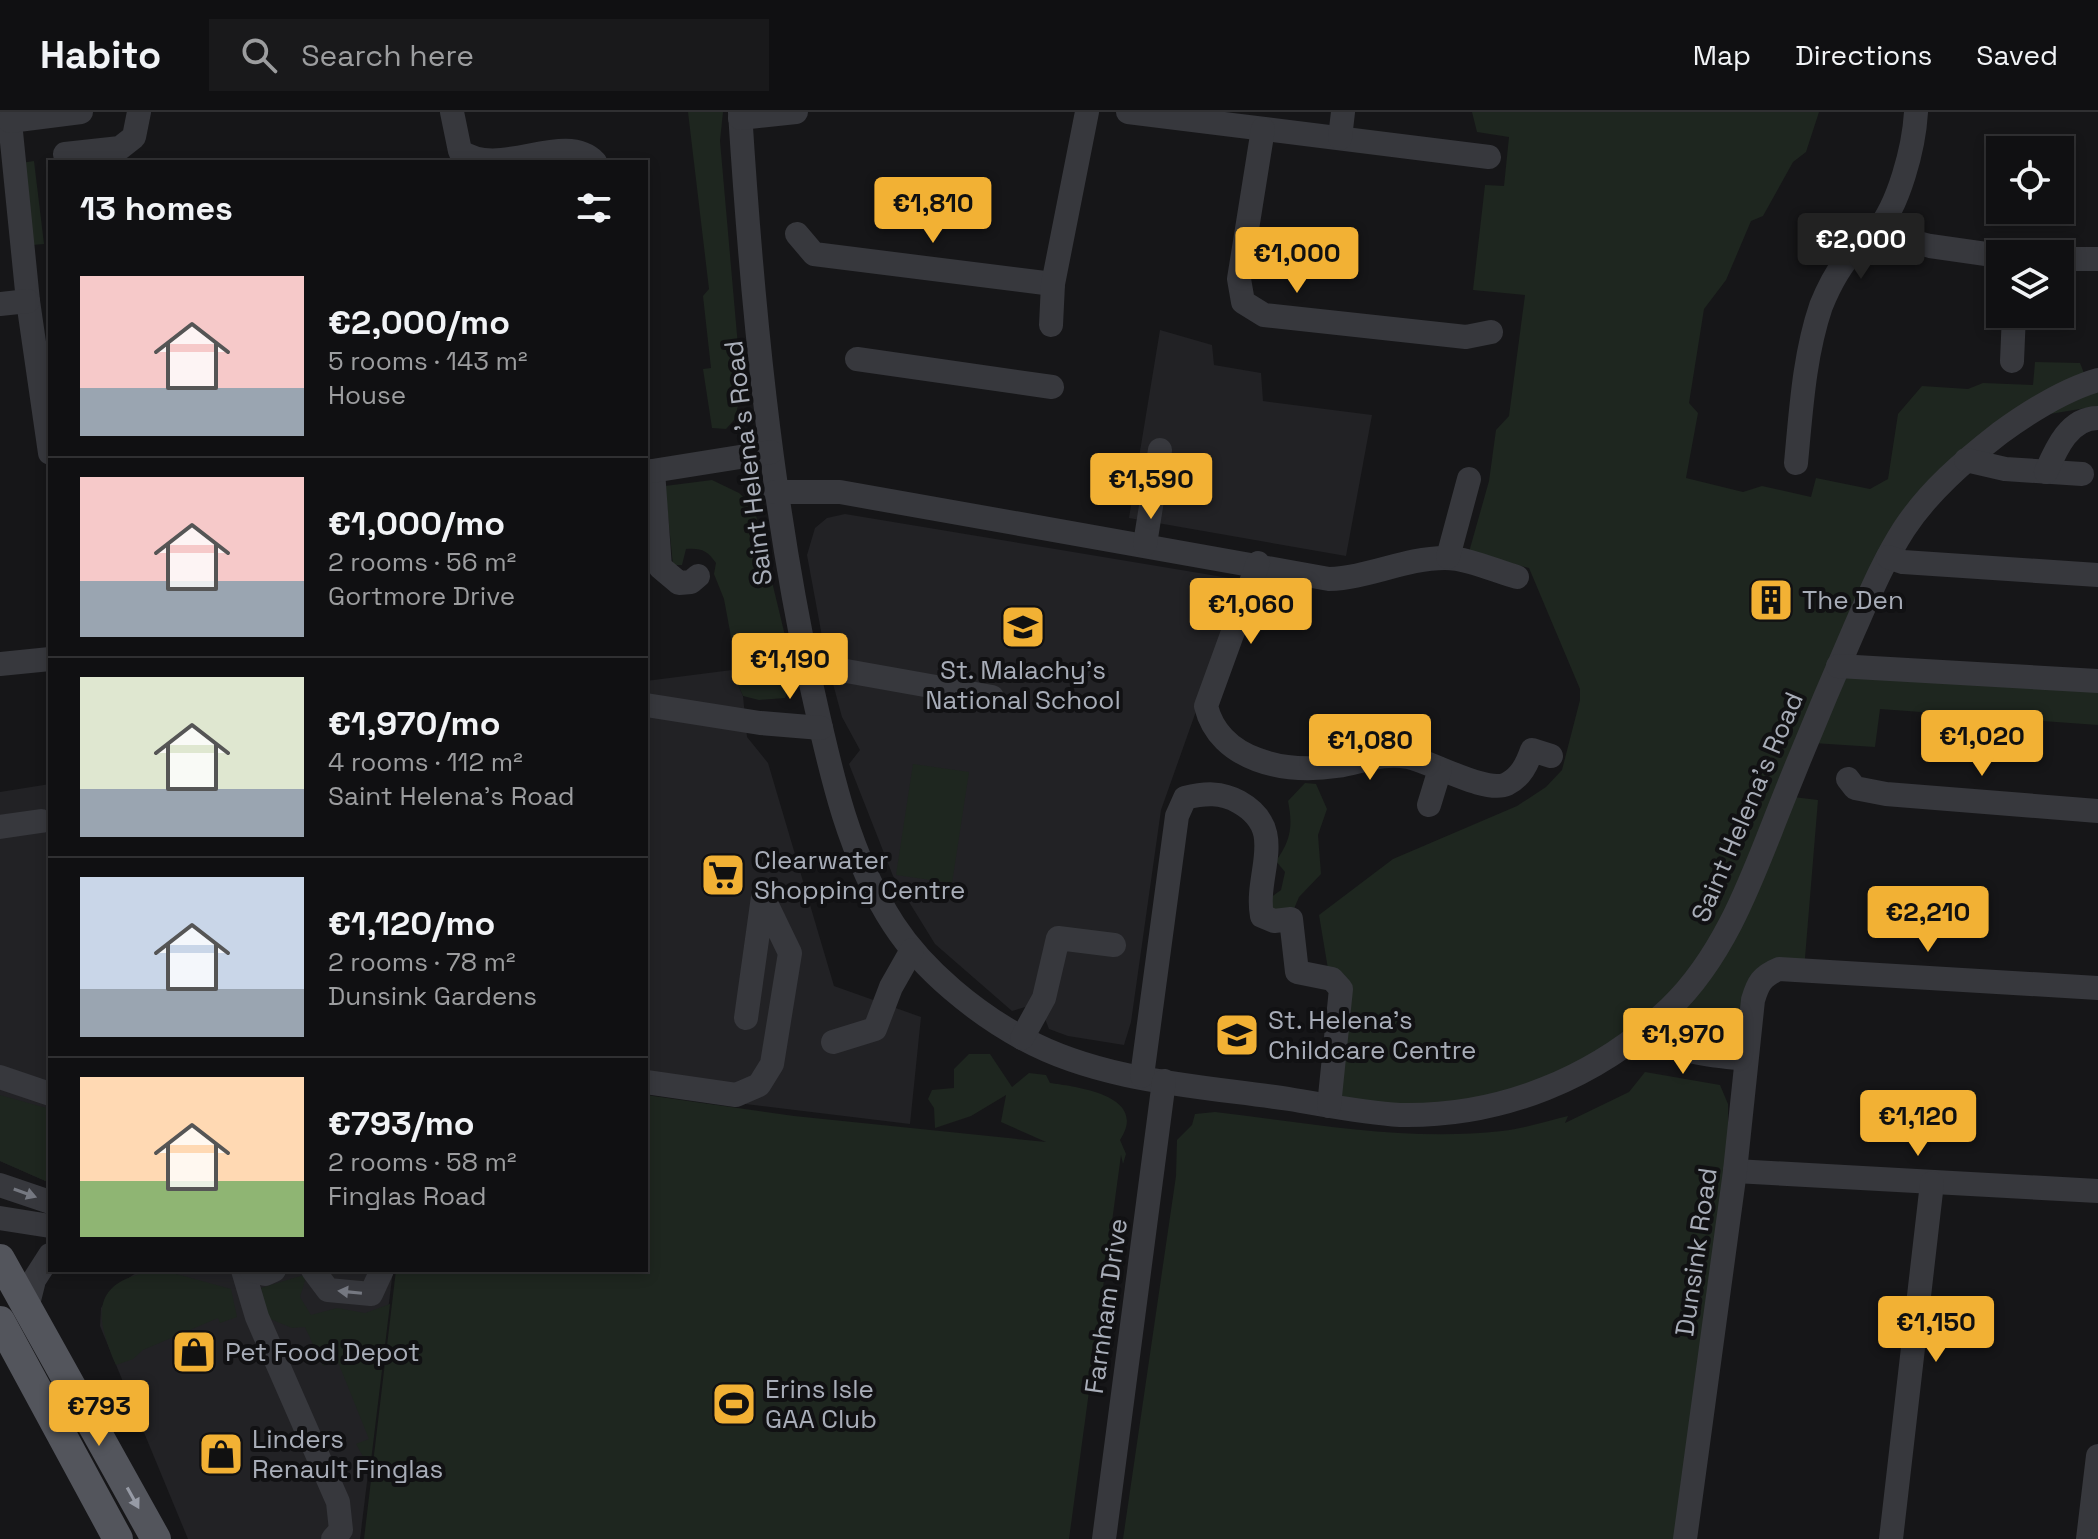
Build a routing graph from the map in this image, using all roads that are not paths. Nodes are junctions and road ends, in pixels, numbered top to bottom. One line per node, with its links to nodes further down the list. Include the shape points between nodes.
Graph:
1 (81, 112): 11 (street)
2 (139, 112): 14 (street, via 134,137 120,148)
3 (452, 112): 17 (street, via 460,151)
4 (796, 112): 10 (street)
5 (1087, 112): 24 (street)
6 (1128, 112): 9 (street)
7 (1343, 112): 13 (street)
8 (1916, 112): 19 (street, via 1915,139)
9 (1166, 114): 12 (street)
10 (740, 115): 37 (street, Saint Helena's Road)
11 (10, 117): 25 (street)
12 (1263, 129): 13 (street); 29 (street, via 1239,279 1243,302 1264,315 1466,337)
13 (1340, 138): 15 (street)
14 (65, 154)
15 (1489, 157)
16 (530, 159): 18 (street, via 567,151)
17 (478, 160)
18 (592, 160)
19 (1876, 232): 21 (street); 39 (street, via 1838,272 1822,306 1805,374)
20 (797, 234): 24 (street, via 814,254)
21 (1986, 254)
22 (2074, 259): 23 (street)
23 (2098, 259)
24 (1053, 284): 27 (street)
25 (28, 301): 26 (street); 35 (street)
26 (0, 304)
27 (1051, 325)
28 (2013, 328): 31 (street)
29 (1491, 332)
30 (857, 359): 33 (street)
31 (2012, 361)
32 (2098, 380): 38 (street, Saint Helena's Road, via 2020,419)
33 (1052, 387)
34 (2098, 418): 41 (street, via 2071,428)
35 (48, 439)
36 (1160, 450): 45 (street)
37 (771, 452): 40 (street); 44 (street, Saint Helena's Road)
38 (1966, 460): 41 (street); 47 (street, Saint Helena's Road, via 1931,494)
39 (1796, 463)
40 (650, 472): 50 (street, via 660,567 679,583)
41 (2046, 472): 42 (street)
42 (2082, 474)
43 (1469, 479): 46 (street)
44 (775, 492): 45 (street, via 840,492); 54 (street, Saint Helena's Road)
45 (1145, 544): 48 (street)
46 (1448, 557): 48 (street, via 1400,563 1347,579); 51 (street)
47 (1888, 557): 49 (street); 55 (street, Saint Helena's Road)
48 (1258, 563): 61 (street, via 1206,706 1211,727 1224,742 1246,756 1282,765 1335,766 1378,755 1408,757)
49 (2098, 575)
50 (698, 576)
51 (1517, 577)
52 (48, 659): 53 (street)
53 (0, 664)
54 (807, 664): 57 (street); 59 (street, Saint Helena's Road)
55 (1838, 666): 56 (street); 71 (street, Saint Helena's Road, via 1728,930 1675,1003)
56 (2098, 681)
57 (992, 697)
58 (648, 705): 59 (street)
59 (821, 728): 68 (street, Saint Helena's Road, via 845,822 865,873)
60 (1551, 756): 61 (street, via 1532,750 1526,767 1506,785 1489,786)
61 (1440, 769): 63 (street)
62 (1848, 779): 64 (street, via 1855,788 1886,794)
63 (1429, 805)
64 (2098, 811)
65 (41, 821): 66 (street)
66 (0, 827)
67 (1114, 945): 72 (street, via 1058,938 1044,998)
68 (912, 950): 72 (street, Saint Helena's Road, via 934,973); 73 (street, via 875,1029)
69 (2098, 988): 74 (street, Dunsink Road, via 1779,969 1758,983)
70 (746, 1018): 77 (street, via 763,897 790,953 772,1064 759,1085 736,1095)
71 (1646, 1029): 74 (street, via 1687,1052); 79 (street, Saint Helena's Road, via 1585,1071 1518,1100 1439,1114 1393,1115)
72 (1022, 1038): 76 (street, Saint Helena's Road, via 1075,1063)
73 (833, 1042)
74 (1746, 1059): 80 (street, Dunsink Road)
75 (0, 1077): 78 (street)
76 (1153, 1079): 79 (street, Saint Helena's Road); 79 (street, Farnham Drive, via 1177,816 1185,798 1217,794 1256,811 1265,829 1262,916 1291,919 1297,972 1332,979 1341,989); 97 (street, Farnham Drive)
77 (648, 1082)
78 (48, 1093)
79 (1329, 1106)
80 (1735, 1171): 81 (street); 98 (street, Dunsink Road)
81 (1932, 1183): 83 (street); 99 (street)
82 (0, 1185): 84 (street, one-way to 84)
83 (2098, 1191)
84 (48, 1201)
85 (0, 1218): 86 (street)
86 (48, 1226)
87 (48, 1258): 92 (street)
88 (0, 1259): 92 (main road)
89 (244, 1272): 96 (street, via 257,1317 338,1502 341,1530)
90 (314, 1272): 91 (street, one-way to 90, via 371,1294 328,1290)
91 (381, 1272)
92 (13, 1314): 94 (main road); 95 (main road, one-way to 95)
93 (2098, 1456): 100 (street)
94 (118, 1539)
95 (156, 1539)
96 (333, 1539)
97 (1104, 1539)
98 (1685, 1539)
99 (1891, 1539)
100 (2088, 1539)

